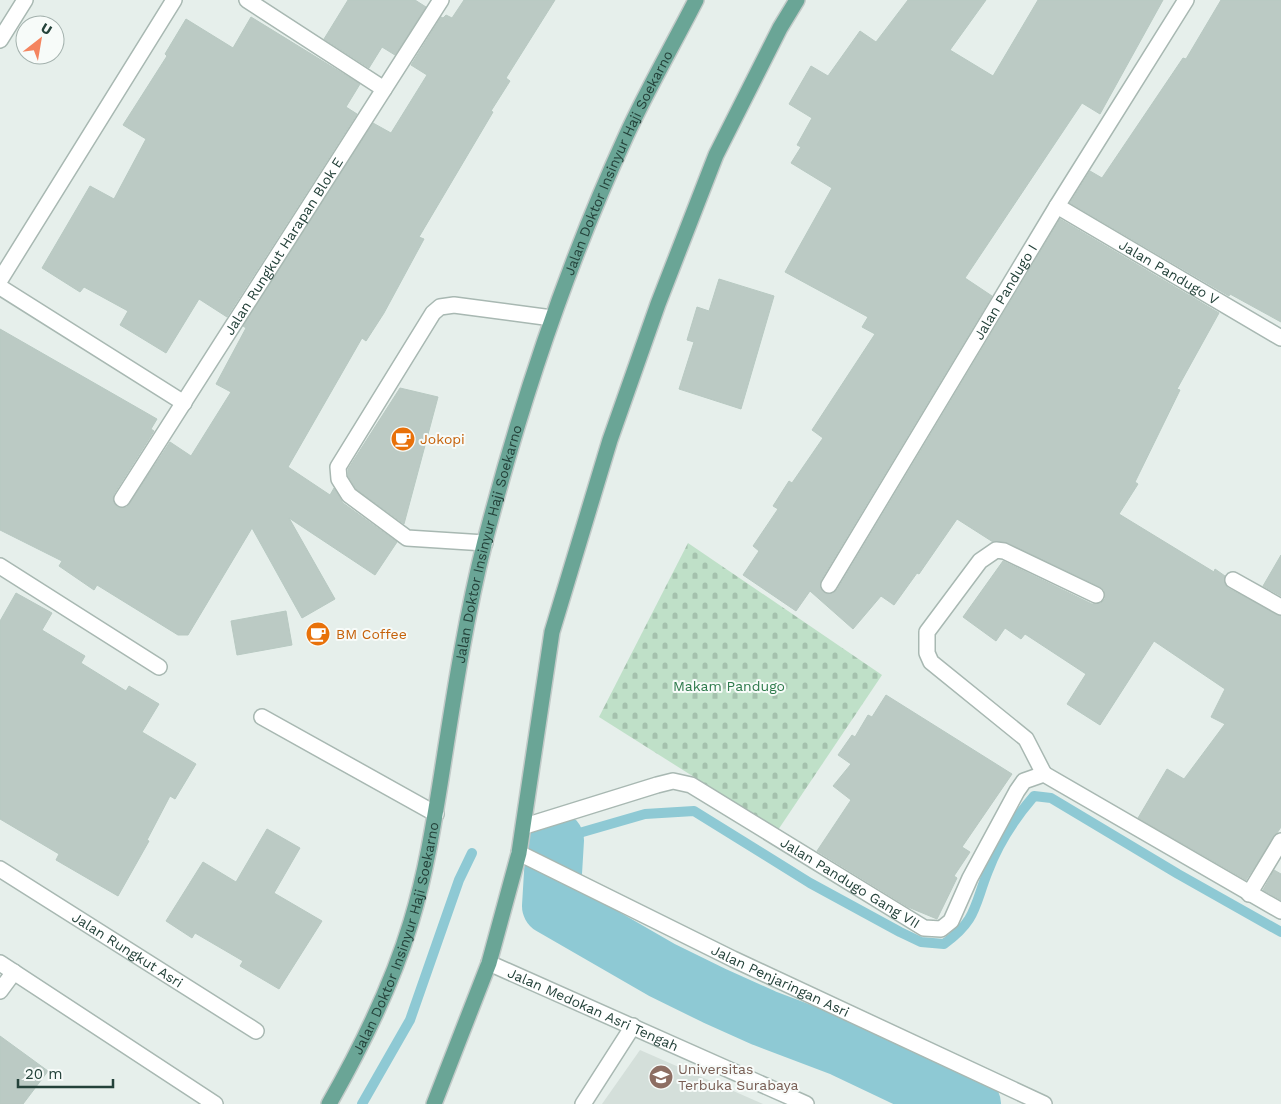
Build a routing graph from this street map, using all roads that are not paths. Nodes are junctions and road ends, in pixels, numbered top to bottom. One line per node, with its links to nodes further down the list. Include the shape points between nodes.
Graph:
1 (25, 0): 8 (street)
2 (174, 0): 11 (street)
3 (247, 0): 9 (street)
4 (440, 0): 9 (street, Jalan Rungkut Harapan Blok E)
5 (696, 0): 13 (main road, Jalan Doktor Insinyur Haji Soekarno, via 627,134)
6 (797, 0): 27 (main road, via 716,155 610,440 552,632)
7 (1186, 0): 10 (street, Jalan Pandugo I)
8 (0, 40)
9 (384, 89): 15 (street, Jalan Rungkut Harapan Blok E)
10 (1057, 206): 14 (street, Jalan Pandugo V); 20 (street, Jalan Pandugo I)
11 (0, 280)
12 (0, 287): 15 (street)
13 (552, 318): 17 (main road, Jalan Doktor Insinyur Haji Soekarno, via 521,411); 17 (street, via 454,305 440,307 433,313 338,467 339,479 349,495 407,538)
14 (1281, 338)
15 (184, 403): 16 (street, Jalan Rungkut Harapan Blok E)
16 (122, 499)
17 (485, 543): 26 (main road, Jalan Doktor Insinyur Haji Soekarno, via 454,700)
18 (0, 566): 23 (street)
19 (1233, 580): 22 (street)
20 (829, 585)
21 (1096, 595): 25 (street, via 996,550 980,561 927,632 927,653 931,662 1026,739)
22 (1281, 607)
23 (159, 667)
24 (262, 717): 26 (street)
25 (1044, 774): 27 (street, Jalan Pandugo Gang VII, via 1024,781 1017,791 970,878 951,921 941,929 924,928 691,785 673,781); 31 (street)
26 (436, 814): 40 (main road, Jalan Doktor Insinyur Haji Soekarno, via 411,921 385,993 349,1070)
27 (525, 826): 29 (main road)
28 (1281, 841): 31 (street)
29 (519, 853): 34 (main road); 44 (street, Jalan Penjaringan Asri, via 733,959)
30 (0, 869): 38 (street, Jalan Rungkut Asri)
31 (1249, 894): 32 (street)
32 (1281, 911)
33 (0, 963): 35 (street)
34 (489, 963): 37 (street, Jalan Medokan Asri Tengah); 41 (main road)
35 (14, 972): 36 (street); 39 (street)
36 (0, 991)
37 (633, 1026): 42 (street); 43 (street, Jalan Medokan Asri Tengah)
38 (256, 1030)
39 (215, 1104)
40 (329, 1104)
41 (434, 1104)
42 (583, 1104)
43 (806, 1104)
44 (1044, 1104)

